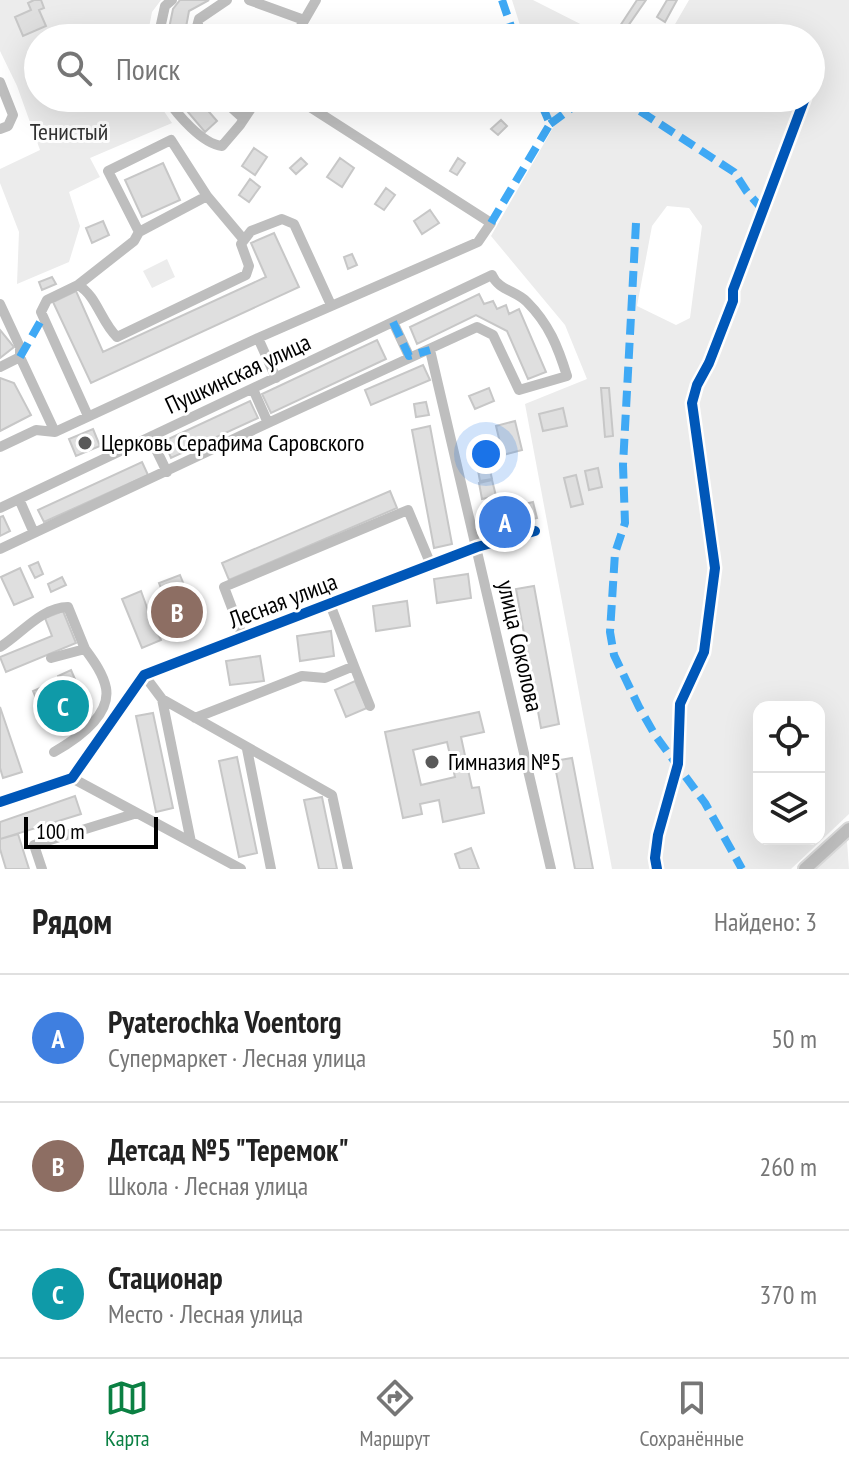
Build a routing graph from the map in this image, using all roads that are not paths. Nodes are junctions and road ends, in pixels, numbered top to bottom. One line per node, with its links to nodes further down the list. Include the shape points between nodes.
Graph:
1 (172, 0): 6 (street)
2 (227, 0): 7 (street)
3 (249, 0): 5 (street)
4 (316, 0): 5 (street)
5 (304, 20): 8 (street)
6 (161, 24)
7 (198, 24)
8 (302, 24)
9 (0, 82): 15 (street, via 13,115)
10 (179, 112): 14 (street, via 200,134 222,146)
11 (236, 112): 14 (street)
12 (249, 112): 14 (street)
13 (318, 112): 21 (street, via 491,223 478,242)
14 (244, 119)
15 (0, 129)
16 (207, 196): 17 (street); 17 (street, via 171,140 108,171); 18 (street)
17 (139, 232): 19 (street)
18 (244, 240): 19 (street, via 246,275 117,337 87,290); 21 (street, via 251,231 282,219 294,224)
19 (78, 285): 30 (street, via 47,300 41,312)
20 (0, 304): 26 (street)
21 (331, 305): 23 (street)
22 (393, 322): 24 (street, Пушкинская улица, via 492,275 526,300 554,335 567,376 519,390 493,335 477,327); 25 (street); 28 (street, Пушкинская улица)
23 (258, 338): 28 (street); 30 (street)
24 (430, 350): 25 (street); 40 (street, улица Соколова)
25 (409, 356): 31 (street)
26 (20, 357): 27 (street); 32 (street)
27 (0, 367)
28 (276, 378): 29 (street, Пушкинская улица)
29 (253, 389): 31 (street); 33 (street, Пушкинская улица)
30 (88, 416): 32 (street)
31 (268, 423): 35 (street)
32 (55, 432): 34 (street, via 36,430)
33 (150, 437): 35 (street); 36 (street, Пушкинская улица)
34 (0, 447)
35 (167, 472): 39 (street)
36 (19, 499): 37 (street, Пушкинская улица); 39 (street)
37 (0, 508)
38 (535, 531): 40 (street, Лесная улица)
39 (34, 533): 41 (street)
40 (477, 547): 42 (street, Лесная улица); 64 (street, улица Соколова)
41 (0, 549)
42 (431, 565): 43 (street, Лесная улица); 44 (street, via 408,510 224,587)
43 (330, 604): 44 (street, Лесная улица); 48 (street)
44 (243, 637): 49 (street, Лесная улица)
45 (0, 647): 46 (street, via 40,616 68,607)
46 (85, 649): 47 (street); 54 (street, via 106,687 106,703 74,741)
47 (51, 658)
48 (354, 666): 51 (street); 52 (street, via 325,678 302,676)
49 (144, 675): 50 (street); 55 (street)
50 (162, 699): 52 (street); 59 (street)
51 (370, 706)
52 (195, 718): 53 (street)
53 (247, 749): 62 (street); 63 (street, via 332,795)
54 (54, 752)
55 (72, 778): 56 (street); 57 (street)
56 (0, 802)
57 (137, 813): 59 (street); 60 (street, via 34,845)
58 (849, 829): 65 (main road)
59 (191, 842): 61 (street)
60 (42, 869)
61 (241, 869)
62 (271, 869)
63 (348, 869)
64 (551, 869)
65 (805, 869)

